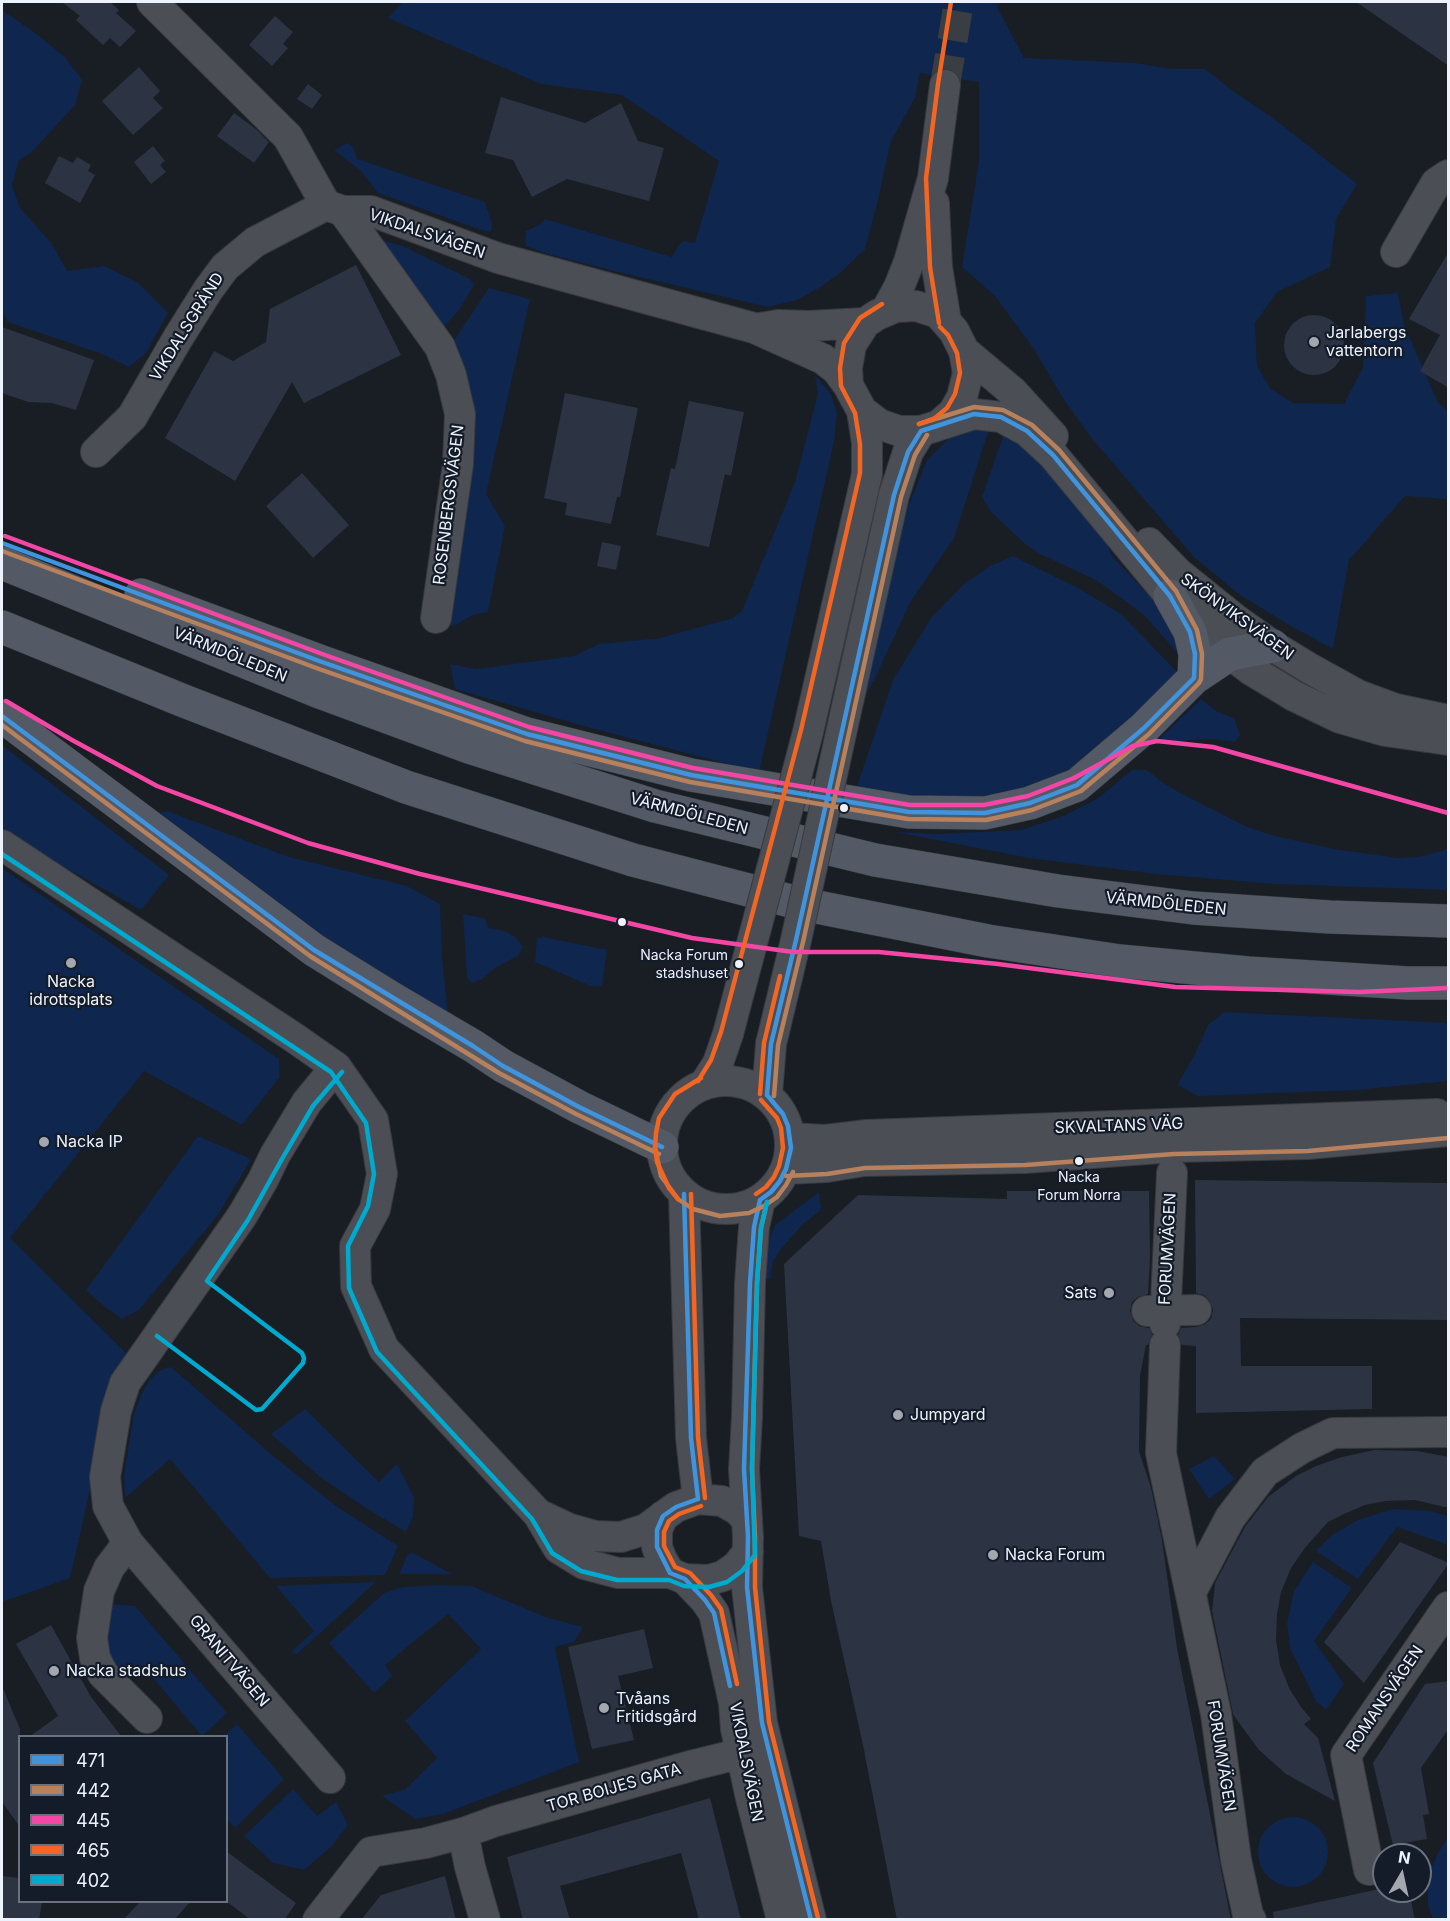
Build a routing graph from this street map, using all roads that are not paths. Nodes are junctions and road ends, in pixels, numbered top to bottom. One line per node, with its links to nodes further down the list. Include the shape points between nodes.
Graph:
1 (152, 2): 5 (street, via 288,137)
2 (945, 85): 4 (street)
3 (1449, 175): 6 (street, via 1436,183)
4 (933, 177): 7 (street, via 899,287); 8 (street, via 938,267)
5 (334, 208): 9 (street, VIKDALSVÄGEN, via 371,211 498,258); 14 (street, VIKDALSGRÄND, via 255,242 225,267 177,338 132,417); 18 (street, ROSENBERGSVÄGEN, via 440,347 452,375 460,414 458,465)
6 (1396, 252)
7 (876, 317): 8 (street, via 896,307 916,306 938,314); 9 (street, VIKDALSVÄGEN); 11 (street, via 851,345)
8 (946, 322): 10 (street)
9 (754, 328): 11 (street, VIKDALSVÄGEN, via 823,359)
10 (964, 351): 13 (street, via 968,373 962,396 953,413); 20 (street, SKÖNVIKSVÄGEN, via 1037,417 1178,573)
11 (848, 385): 12 (street)
12 (862, 411): 13 (street, via 879,424 899,431); 30 (street, bridge, via 867,474 808,732 728,1034 718,1063)
13 (930, 428): 17 (street, SKÖNVIKSVÄGEN, via 974,414 1001,417 1027,431 1053,454); 31 (street, bridge, via 908,452 894,495 771,1044)
14 (96, 452)
15 (2, 543): 22 (highway, via 527,734 691,775 909,812 985,813 1030,803 1077,785 1144,728)
16 (2, 563): 27 (highway, VÄRMDÖLEDEN, via 317,691 469,747 656,806 875,860 1058,891 1193,908)
17 (1170, 596): 21 (street, SKÖNVIKSVÄGEN); 22 (highway, via 1190,633 1195,654)
18 (436, 618)
19 (2, 627): 28 (highway, via 406,787 633,860 802,904 988,941 1120,961 1248,973)
20 (1273, 646): 21 (highway); 24 (street, SKÖNVIKSVÄGEN, via 1358,696)
21 (1230, 654): 22 (highway); 25 (street, SKÖNVIKSVÄGEN, via 1294,696 1340,718 1386,731)
22 (1194, 678)
23 (2, 716): 35 (highway, via 314,950 503,1066)
24 (1449, 720)
25 (1449, 740)
26 (2, 845): 29 (street)
27 (1449, 921)
28 (1449, 983)
29 (336, 1067): 44 (street, via 373,1120 382,1174 375,1209 355,1246 356,1286 384,1349); 47 (street, GRANITVÄGEN, via 307,1102 242,1216 125,1383 105,1477 108,1506)
30 (704, 1085): 31 (street, via 717,1081 743,1083); 35 (street, via 692,1090 673,1109 666,1121)
31 (767, 1095): 34 (street, via 783,1114)
32 (1449, 1114): 34 (street, SKVALTANS VÄG, via 825,1140)
33 (1449, 1131): 36 (street, SKVALTANS VÄG, via 1308,1144 1174,1147 1025,1158 864,1161)
34 (790, 1138): 36 (street)
35 (662, 1147): 38 (street, via 668,1173)
36 (786, 1169): 39 (street, via 771,1192)
37 (1172, 1173): 41 (street, FORUMVÄGEN)
38 (684, 1194): 39 (street, via 708,1207 721,1209 748,1206); 43 (street, via 691,1438)
39 (760, 1200): 46 (street, VIKDALSVÄGEN, via 750,1283 744,1469)
40 (1196, 1310): 41 (street)
41 (1161, 1323): 50 (street, FORUMVÄGEN, via 1164,1504)
42 (1449, 1432): 50 (street, via 1333,1433 1302,1448 1264,1472 1230,1518)
43 (698, 1499): 45 (street); 46 (street, via 722,1501)
44 (537, 1514): 45 (street, via 595,1536 621,1537 646,1529); 49 (street, via 558,1548 584,1564 618,1573)
45 (663, 1516): 49 (street, VIKDALSVÄGEN, via 657,1530 657,1547 662,1560)
46 (747, 1520): 48 (street, VIKDALSVÄGEN)
47 (128, 1543): 52 (street, via 109,1568 99,1591 92,1638 94,1658 103,1674); 54 (street, GRANITVÄGEN)
48 (748, 1552): 49 (street, via 723,1576 710,1580); 53 (street, VIKDALSVÄGEN, via 750,1631 762,1723)
49 (677, 1576): 53 (street, VIKDALSVÄGEN, via 714,1613 734,1703)
50 (1191, 1592): 61 (street, FORUMVÄGEN, via 1223,1712 1234,1850)
51 (1449, 1607): 56 (street, ROMANSVÄGEN, via 1346,1755)
52 (147, 1718)
53 (754, 1750): 55 (street, TOR BOIJES GATA); 59 (street, VIKDALSVÄGEN); 60 (street, VIKDALSVÄGEN)
54 (330, 1778)
55 (463, 1833): 57 (street, TOR BOIJES GATA, via 371,1852); 58 (street)
56 (1369, 1870)
57 (318, 1920)
58 (485, 1920)
59 (782, 1920)
60 (811, 1920)
61 (1251, 1920)

